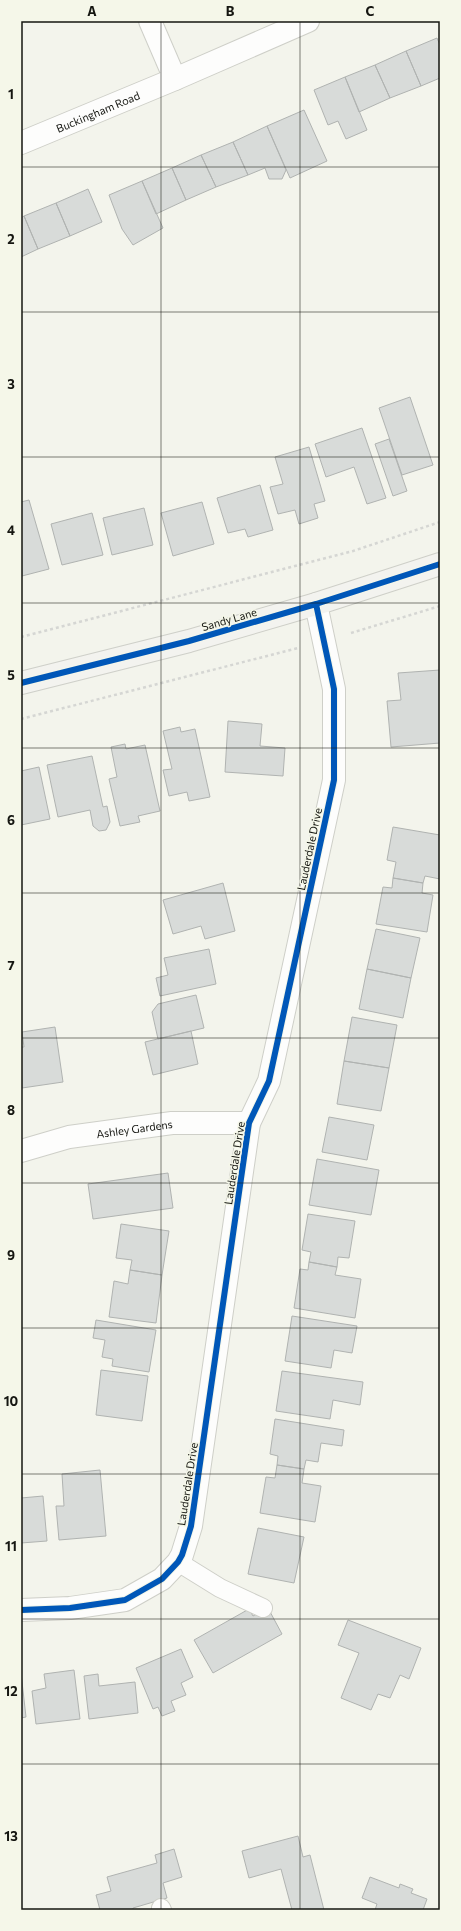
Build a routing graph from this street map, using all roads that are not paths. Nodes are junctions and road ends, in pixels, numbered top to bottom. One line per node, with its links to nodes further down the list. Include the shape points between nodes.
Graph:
1 (150, 21): 3 (street)
2 (308, 21): 3 (street, Buckingham Road)
3 (175, 79): 4 (street, Buckingham Road)
4 (21, 143)
5 (440, 564): 6 (street, Sandy Lane)
6 (316, 604): 7 (street, Sandy Lane, via 190,642); 8 (street, Lauderdale Drive, via 334,689 334,780 269,1081)
7 (21, 683)
8 (249, 1123): 9 (street, Ashley Gardens, via 172,1123 69,1137); 10 (street, Lauderdale Drive, via 191,1526)
9 (21, 1151)
10 (178, 1562): 11 (lane, via 220,1588); 12 (street, Lauderdale Drive, via 162,1579 125,1600 70,1608)
11 (263, 1608)
12 (21, 1610)

